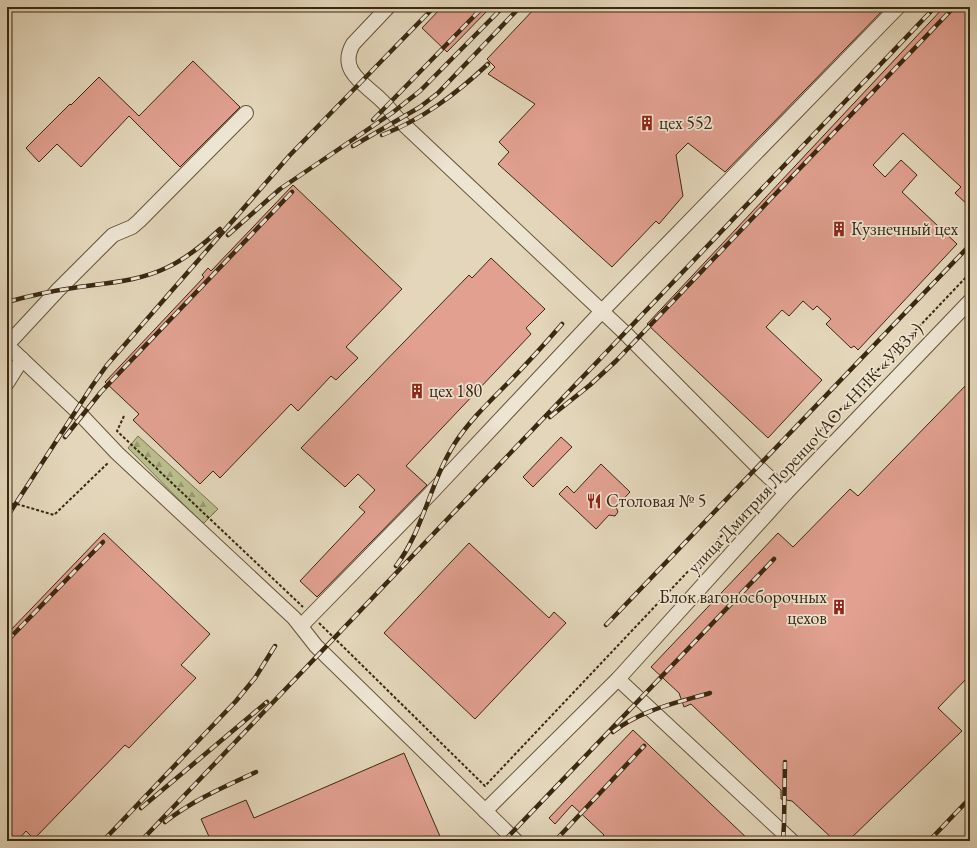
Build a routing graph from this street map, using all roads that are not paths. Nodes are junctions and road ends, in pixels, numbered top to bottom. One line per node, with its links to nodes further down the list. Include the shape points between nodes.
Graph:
1 (388, 7): 5 (lane, via 353,44 348,58 351,71)
2 (898, 7): 5 (lane)
3 (246, 113): 6 (lane, via 139,221 113,235)
4 (970, 301): 9 (lane, улица Дмитрия Лоренцо (АО «НПК «УВЗ»))
5 (602, 313): 9 (lane); 10 (lane)
6 (7, 345): 7 (lane)
7 (22, 359): 8 (lane); 10 (lane, via 117,453)
8 (7, 383)
9 (786, 493): 11 (lane, улица Дмитрия Лоренцо (АО «НПК «УВЗ»))
10 (301, 626): 12 (lane, via 310,640)
11 (618, 679): 12 (lane, улица Дмитрия Лоренцо (АО «НПК «УВЗ»)); 14 (lane)
12 (485, 811): 13 (lane)
13 (516, 841)
14 (792, 841)

